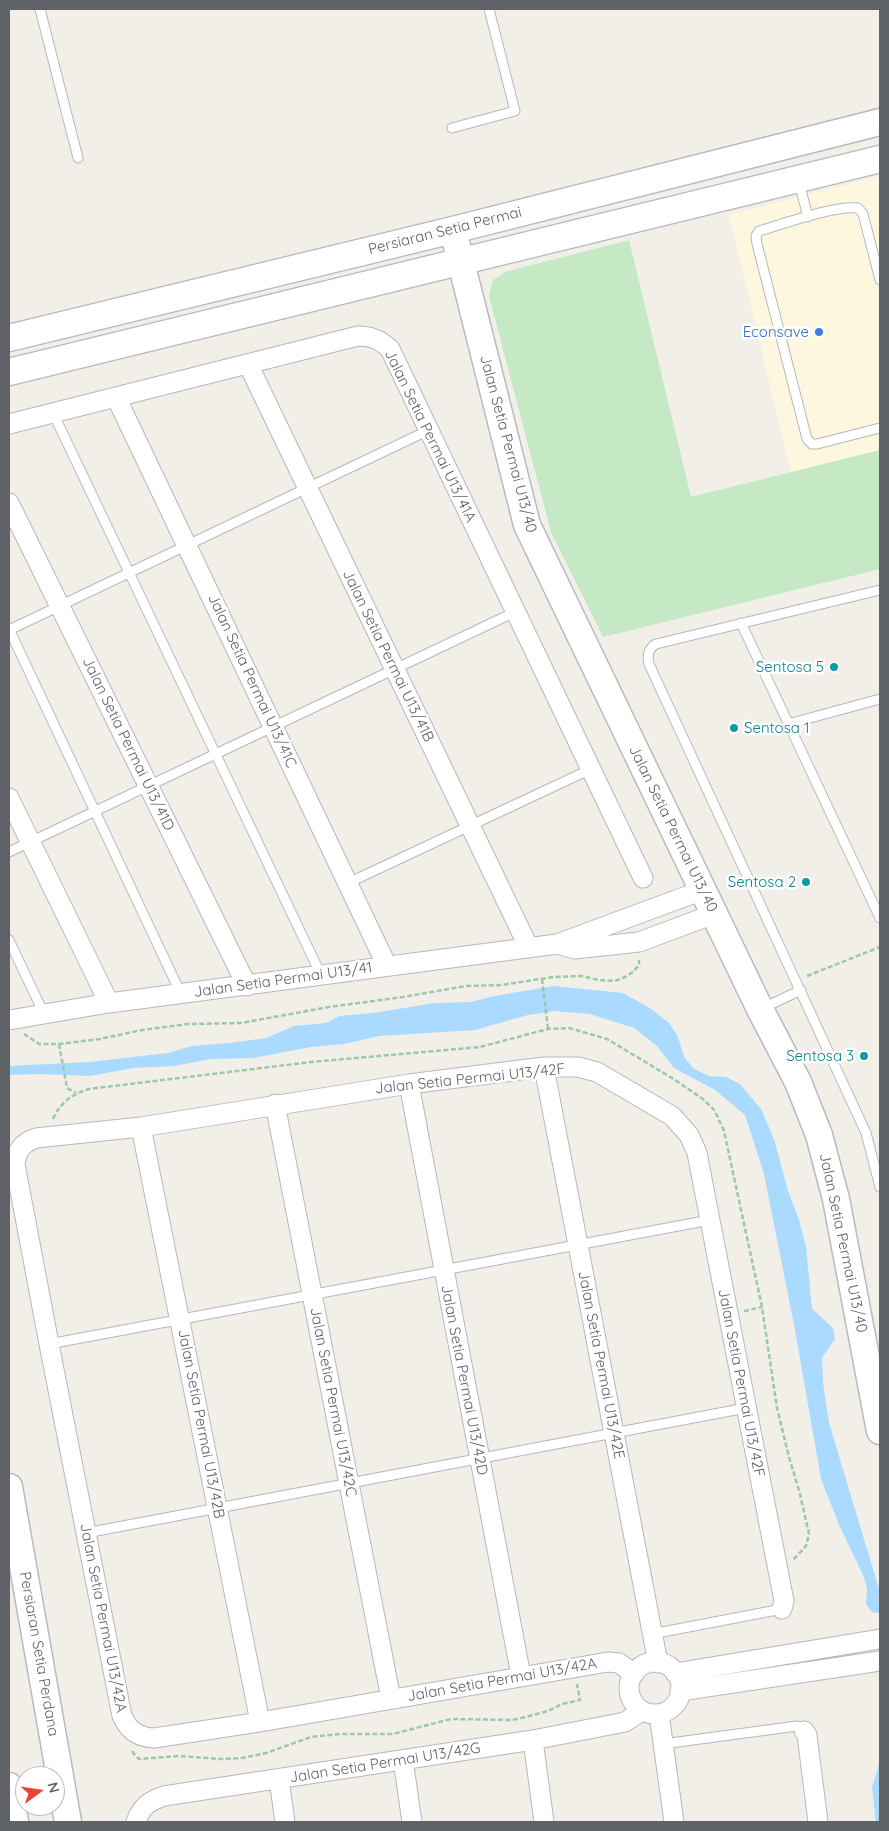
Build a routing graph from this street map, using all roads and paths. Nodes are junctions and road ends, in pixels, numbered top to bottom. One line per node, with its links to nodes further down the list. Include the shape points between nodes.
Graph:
1 (40, 9): 5 (lane)
2 (489, 9): 4 (lane, via 515,111)
3 (880, 122): 9 (street, Persiaran Setia Permai)
4 (452, 128)
5 (78, 158)
6 (880, 159): 7 (street)
7 (798, 179): 8 (lane); 10 (street)
8 (808, 217): 11 (lane, via 848,207 858,208 863,214); 18 (lane, via 759,231 756,236 807,439 817,444)
9 (453, 230): 10 (street, Jalan Setia Permai U13/40); 12 (street, Persiaran Setia Permai)
10 (461, 262): 14 (street); 43 (street, Jalan Setia Permai U13/40, via 527,525)
11 (880, 280)
12 (9, 338)
13 (248, 364): 15 (street, Jalan Setia Permai U13/41A); 19 (street, Jalan Setia Permai U13/41A, via 369,336 390,349); 20 (street, Jalan Setia Permai U13/41B)
14 (9, 372)
15 (116, 397): 16 (street, Jalan Setia Permai U13/41A); 22 (street, Jalan Setia Permai U13/41C)
16 (53, 413): 17 (street, Jalan Setia Permai U13/41A); 23 (lane)
17 (9, 424)
18 (880, 428)
19 (429, 430): 20 (lane); 26 (street, Jalan Setia Permai U13/41A)
20 (307, 488): 22 (lane); 29 (street, Jalan Setia Permai U13/41B)
21 (9, 503): 25 (street, Jalan Setia Permai U13/41D)
22 (187, 546): 23 (lane); 32 (street, Jalan Setia Permai U13/41C)
23 (129, 573): 25 (lane); 33 (lane)
24 (880, 590): 27 (lane)
25 (60, 606): 28 (lane); 35 (street, Jalan Setia Permai U13/41D)
26 (515, 612): 29 (lane); 34 (street, Jalan Setia Permai U13/41A)
27 (740, 623): 31 (lane); 54 (lane, via 656,644 651,646 648,657)
28 (9, 630): 37 (lane)
29 (395, 669): 32 (lane); 38 (street, Jalan Setia Permai U13/41B)
30 (880, 699): 31 (lane)
31 (788, 724): 45 (lane)
32 (273, 726): 33 (lane); 42 (street, Jalan Setia Permai U13/41C)
33 (215, 754): 35 (lane); 52 (lane)
34 (590, 769): 38 (lane); 41 (street, Jalan Setia Permai U13/41A)
35 (148, 786): 37 (lane); 55 (street, Jalan Setia Permai U13/41D)
36 (9, 798): 39 (street)
37 (95, 811): 39 (lane); 57 (lane)
38 (470, 825): 42 (lane); 50 (street, Jalan Setia Permai U13/41B)
39 (30, 842): 40 (lane); 58 (street)
40 (9, 852)
41 (643, 878)
42 (348, 883): 51 (street, Jalan Setia Permai U13/41C)
43 (702, 890): 44 (street, Jalan Setia Permai U13/40); 48 (street, Jalan Setia Permai U13/41)
44 (714, 914): 47 (street, Jalan Setia Permai U13/41); 59 (street, Jalan Setia Permai U13/40)
45 (880, 918)
46 (9, 940): 60 (lane)
47 (639, 942): 48 (street, Jalan Setia Permai U13/41, via 576,949); 53 (path, via 639,964 625,977 615,981 580,976)
48 (557, 944): 50 (street, Jalan Setia Permai U13/41)
49 (880, 947): 54 (path)
50 (529, 948): 51 (street, Jalan Setia Permai U13/41)
51 (387, 966): 52 (street, Jalan Setia Permai U13/41)
52 (321, 975): 55 (street, Jalan Setia Permai U13/41)
53 (542, 979): 62 (path); 63 (path, via 466,986 241,1023 188,1024)
54 (797, 981): 56 (lane)
55 (247, 986): 57 (street, Jalan Setia Permai U13/41)
56 (801, 990): 59 (lane); 71 (lane, via 866,1133)
57 (181, 994): 58 (street, Jalan Setia Permai U13/41)
58 (110, 1003): 60 (street, Jalan Setia Permai U13/41)
59 (760, 1010): 79 (street, Jalan Setia Permai U13/40, via 798,1082 819,1135 836,1199)
60 (44, 1014): 61 (street, Jalan Setia Permai U13/41)
61 (10, 1020): 63 (path, via 40,1044)
62 (548, 1029): 66 (path, via 480,1047 311,1062); 86 (path, via 569,1028 607,1039 703,1099 714,1111 724,1132 762,1307 777,1408 809,1534 806,1546 797,1558)
63 (59, 1044): 66 (path, via 67,1088)
64 (544, 1068): 65 (street, Jalan Setia Permai U13/42F); 72 (street, Jalan Setia Permai U13/42F, via 578,1067 597,1072 672,1116 689,1135 696,1153); 73 (street, Jalan Setia Permai U13/42E)
65 (409, 1084): 67 (street, Jalan Setia Permai U13/42F); 74 (street, Jalan Setia Permai U13/42D)
66 (76, 1093): 69 (path, via 59,1107 53,1119)
67 (275, 1104): 68 (street, Jalan Setia Permai U13/42F); 75 (street, Jalan Setia Permai U13/42C)
68 (141, 1127): 69 (street, Jalan Setia Permai U13/42F); 76 (street, Jalan Setia Permai U13/42B)
69 (54, 1136): 70 (street, Jalan Setia Permai U13/42F, via 36,1138)
70 (21, 1146): 77 (street, Jalan Setia Permai U13/42A, via 15,1164)
71 (880, 1187)
72 (710, 1220): 73 (lane); 78 (street, Jalan Setia Permai U13/42F)
73 (578, 1245): 74 (lane); 80 (street, Jalan Setia Permai U13/42E)
74 (444, 1270): 75 (lane); 81 (street, Jalan Setia Permai U13/42D)
75 (312, 1295): 76 (lane); 82 (street, Jalan Setia Permai U13/42C)
76 (180, 1320): 77 (lane); 84 (street, Jalan Setia Permai U13/42B)
77 (49, 1344): 85 (street, Jalan Setia Permai U13/42A)
78 (746, 1408): 80 (lane); 86 (street, Jalan Setia Permai U13/42F)
79 (880, 1431)
80 (614, 1434): 81 (lane); 88 (street, Jalan Setia Permai U13/42E)
81 (479, 1459): 82 (lane); 96 (street, Jalan Setia Permai U13/42D)
82 (349, 1484): 84 (lane); 99 (street, Jalan Setia Permai U13/42C)
83 (9, 1487): 108 (street, Persiaran Setia Perdana)
84 (217, 1508): 85 (lane); 101 (street, Jalan Setia Permai U13/42B)
85 (86, 1533): 103 (street, Jalan Setia Permai U13/42A, via 122,1716 126,1726)
86 (778, 1571): 87 (street, Jalan Setia Permai U13/42F, via 784,1604)
87 (782, 1609): 88 (lane)
88 (652, 1634): 92 (street, Jalan Setia Permai U13/42E)
89 (880, 1639): 90 (street)
90 (770, 1657): 94 (street); 97 (street)
91 (880, 1662): 97 (street)
92 (658, 1663): 94 (street); 95 (street, via 644,1665)
93 (574, 1668): 95 (street, Jalan Setia Permai U13/42A, via 619,1663); 96 (street, Jalan Setia Permai U13/42A); 103 (path, via 580,1700 512,1720 451,1719 393,1734 311,1737 266,1753 221,1759 179,1756 139,1759 132,1753)
94 (675, 1673): 98 (street)
95 (634, 1674): 100 (street, via 630,1681 631,1698 636,1705)
96 (521, 1676): 99 (street, Jalan Setia Permai U13/42A)
97 (773, 1677): 98 (street)
98 (680, 1691): 100 (street, via 678,1700 666,1712)
99 (391, 1699): 101 (street, Jalan Setia Permai U13/42A)
100 (650, 1712): 104 (street, Jalan Setia Permai U13/42G, via 625,1722); 105 (street)
101 (260, 1722): 103 (street, Jalan Setia Permai U13/42A, via 154,1738)
102 (804, 1731): 105 (lane, via 797,1726); 114 (street)
103 (134, 1732)
104 (533, 1740): 106 (street, Jalan Setia Permai U13/42G); 112 (street)
105 (663, 1744): 113 (street)
106 (403, 1760): 107 (street, Jalan Setia Permai U13/42G); 111 (street)
107 (279, 1779): 109 (street, Jalan Setia Permai U13/42G, via 164,1796 149,1801); 110 (street)
108 (68, 1822)
109 (136, 1822)
110 (285, 1822)
111 (412, 1822)
112 (544, 1822)
113 (674, 1822)
114 (818, 1822)

